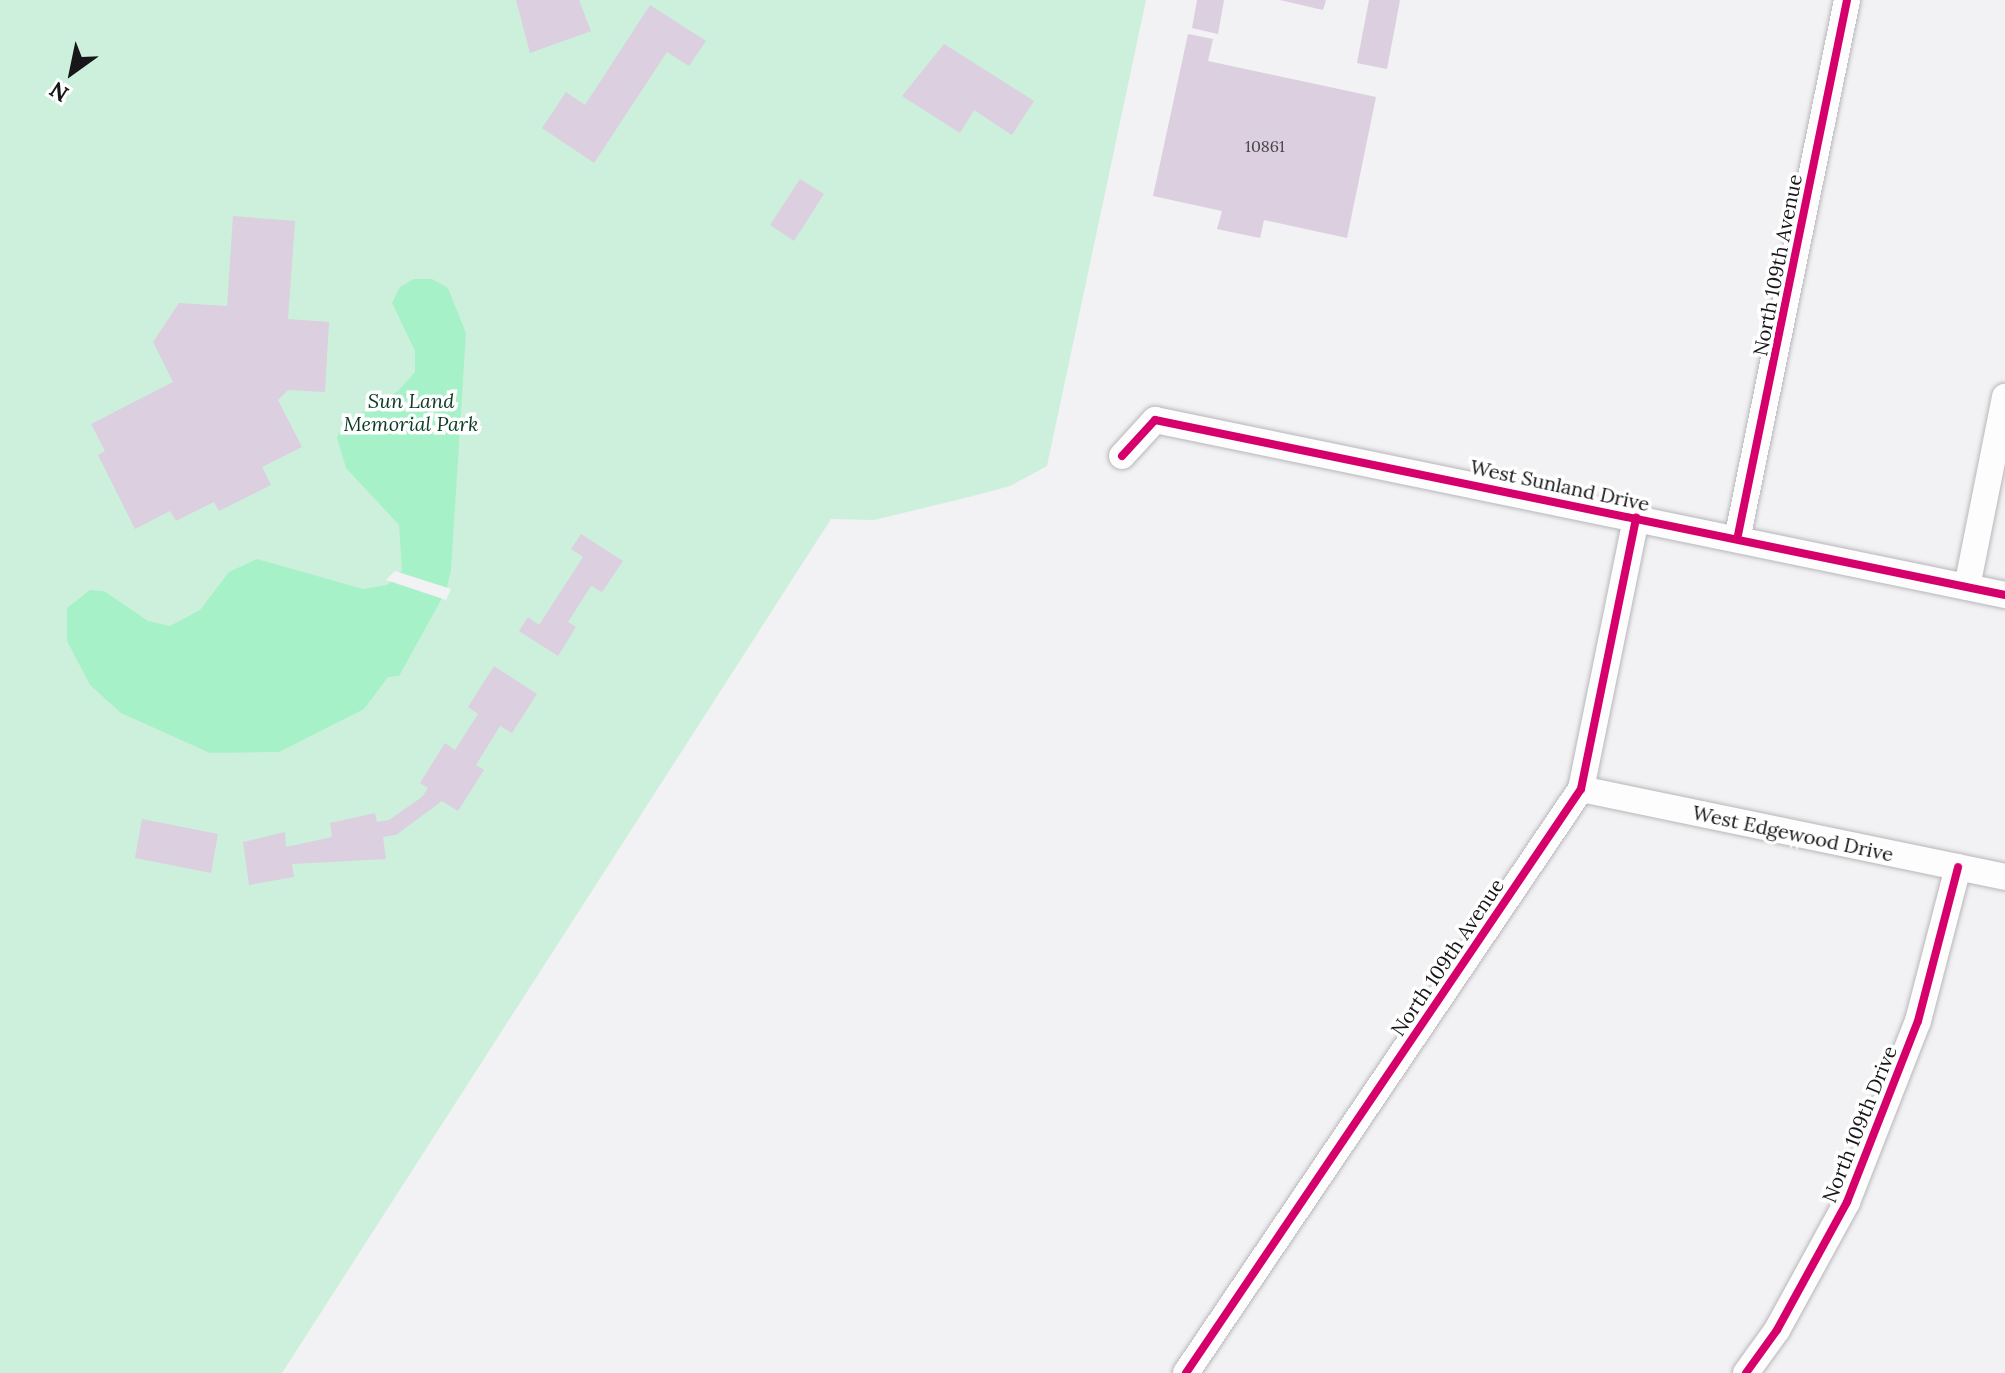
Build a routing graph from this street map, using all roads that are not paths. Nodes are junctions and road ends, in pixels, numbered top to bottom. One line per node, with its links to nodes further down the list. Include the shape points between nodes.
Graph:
1 (1847, 0): 5 (street, North 109th Avenue)
2 (2005, 397): 6 (street)
3 (1122, 456): 4 (street, West Sunland Drive, via 1155,420)
4 (1636, 518): 5 (street, West Sunland Drive); 8 (street, North 109th Avenue)
5 (1738, 535): 6 (street, West Sunland Drive)
6 (1967, 587): 7 (street, West Sunland Drive)
7 (2005, 595)
8 (1581, 789): 9 (street, West Edgewood Drive); 11 (street, North 109th Avenue)
9 (1958, 867): 10 (street, West Edgewood Drive); 12 (street, North 109th Drive, via 1918,1021 1847,1202 1777,1330)
10 (2005, 877)
11 (1186, 1373)
12 (1746, 1373)

